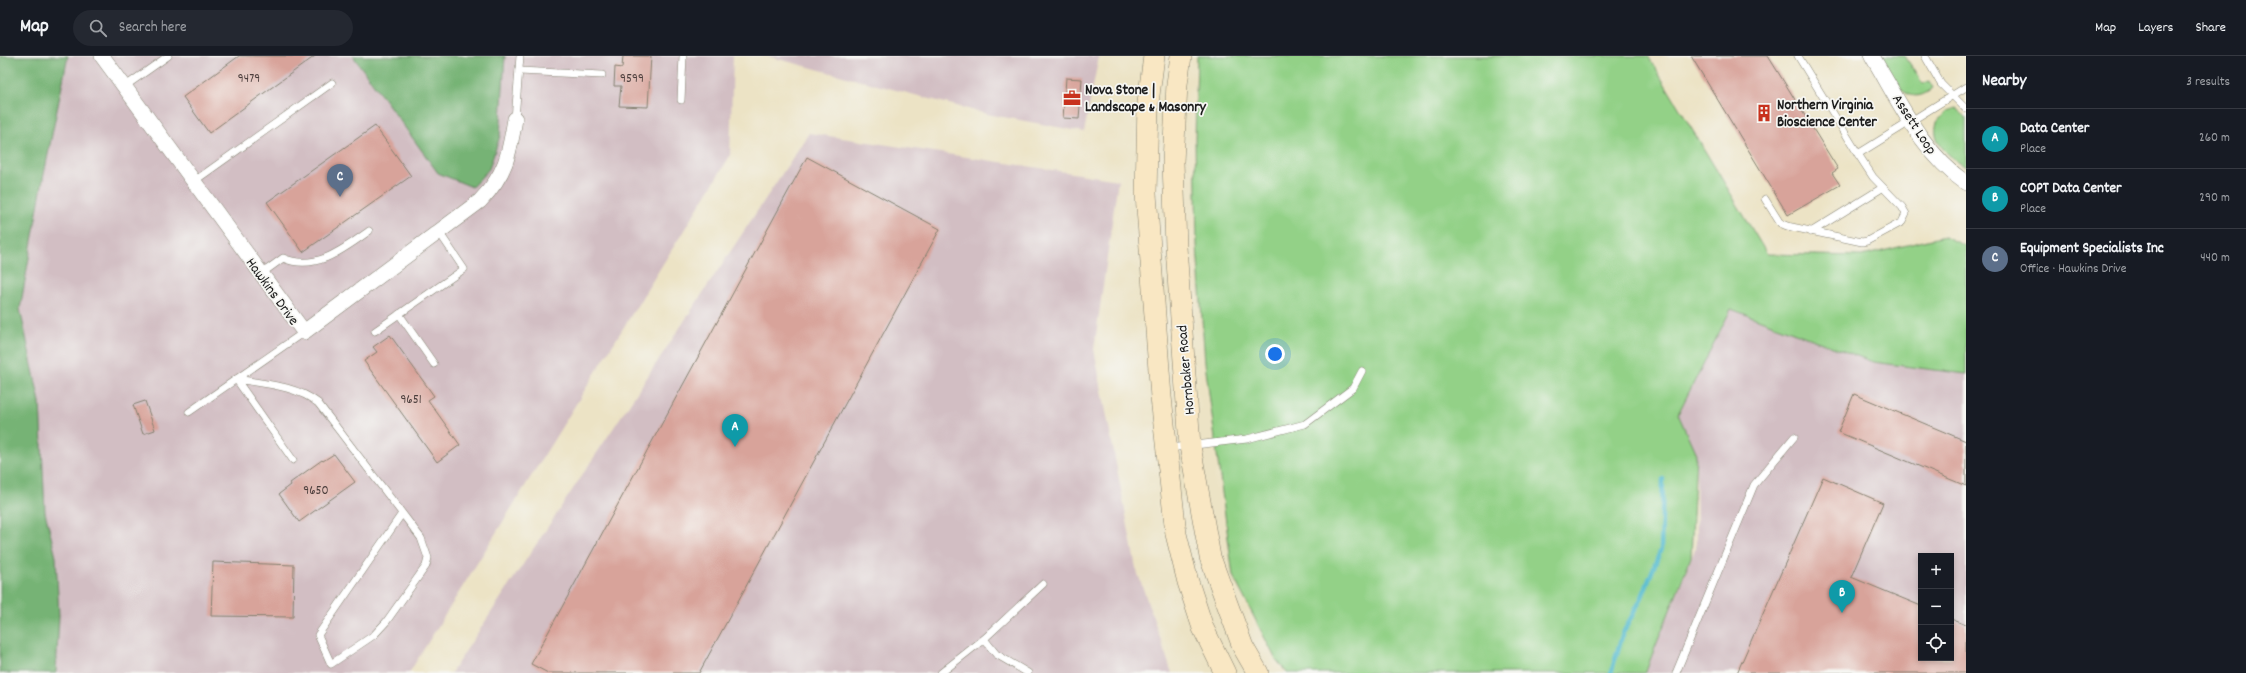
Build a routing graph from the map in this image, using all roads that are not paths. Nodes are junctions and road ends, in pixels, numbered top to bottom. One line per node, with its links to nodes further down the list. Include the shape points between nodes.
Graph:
1 (102, 56): 13 (street, Hawkins Drive)
2 (168, 56): 13 (lane)
3 (520, 56): 10 (lane)
4 (683, 56): 16 (lane)
5 (1154, 56): 38 (main road, Hornbaker Road, via 1148,103 1146,194)
6 (1181, 56): 37 (main road, Hornbaker Road, via 1173,162 1176,247)
7 (1798, 56): 20 (lane)
8 (1872, 56): 19 (street, Assett Loop)
9 (1925, 56): 15 (lane, via 1941,84)
10 (519, 71): 11 (lane); 18 (lane)
11 (602, 75)
12 (332, 83): 21 (lane)
13 (124, 87): 21 (street, Hawkins Drive)
14 (1966, 87): 15 (lane)
15 (1953, 95): 17 (lane); 19 (lane)
16 (680, 100)
17 (1966, 109)
18 (515, 119): 26 (street, Hawkins Drive, via 506,164 500,178 480,200)
19 (1912, 122): 20 (lane); 22 (street, Assett Loop, via 1930,150 1950,172)
20 (1858, 154): 23 (lane)
21 (193, 182): 28 (street, Hawkins Drive)
22 (1966, 183)
23 (1882, 188): 27 (lane); 27 (lane, via 1902,207 1906,214 1902,222 1862,242)
24 (1765, 199): 27 (lane, via 1780,223)
25 (369, 231): 28 (lane, via 335,255 294,263 283,258)
26 (439, 232): 29 (lane, via 464,269); 31 (street, Hawkins Drive)
27 (1811, 232)
28 (261, 274): 31 (street, Hawkins Drive)
29 (399, 314): 30 (lane); 32 (lane)
30 (375, 331)
31 (304, 332): 34 (lane)
32 (434, 364)
33 (1362, 370): 37 (lane, via 1353,388 1305,424 1247,439)
34 (236, 379): 35 (lane); 39 (lane); 40 (lane, via 302,392 314,400)
35 (188, 412)
36 (1794, 437): 47 (lane, via 1754,485)
37 (1190, 446): 38 (lane); 46 (main road, Hornbaker Road, via 1210,557 1243,647)
38 (1166, 449): 45 (main road, Hornbaker Road, via 1176,534 1188,582 1203,628)
39 (293, 460)
40 (401, 514): 40 (lane, via 318,634 331,664 374,635 426,566 426,548)
41 (1043, 584): 42 (lane)
42 (984, 639): 43 (lane); 44 (lane, via 996,654)
43 (941, 673)
44 (1028, 673)
45 (1225, 673)
46 (1258, 673)
47 (1676, 673)

